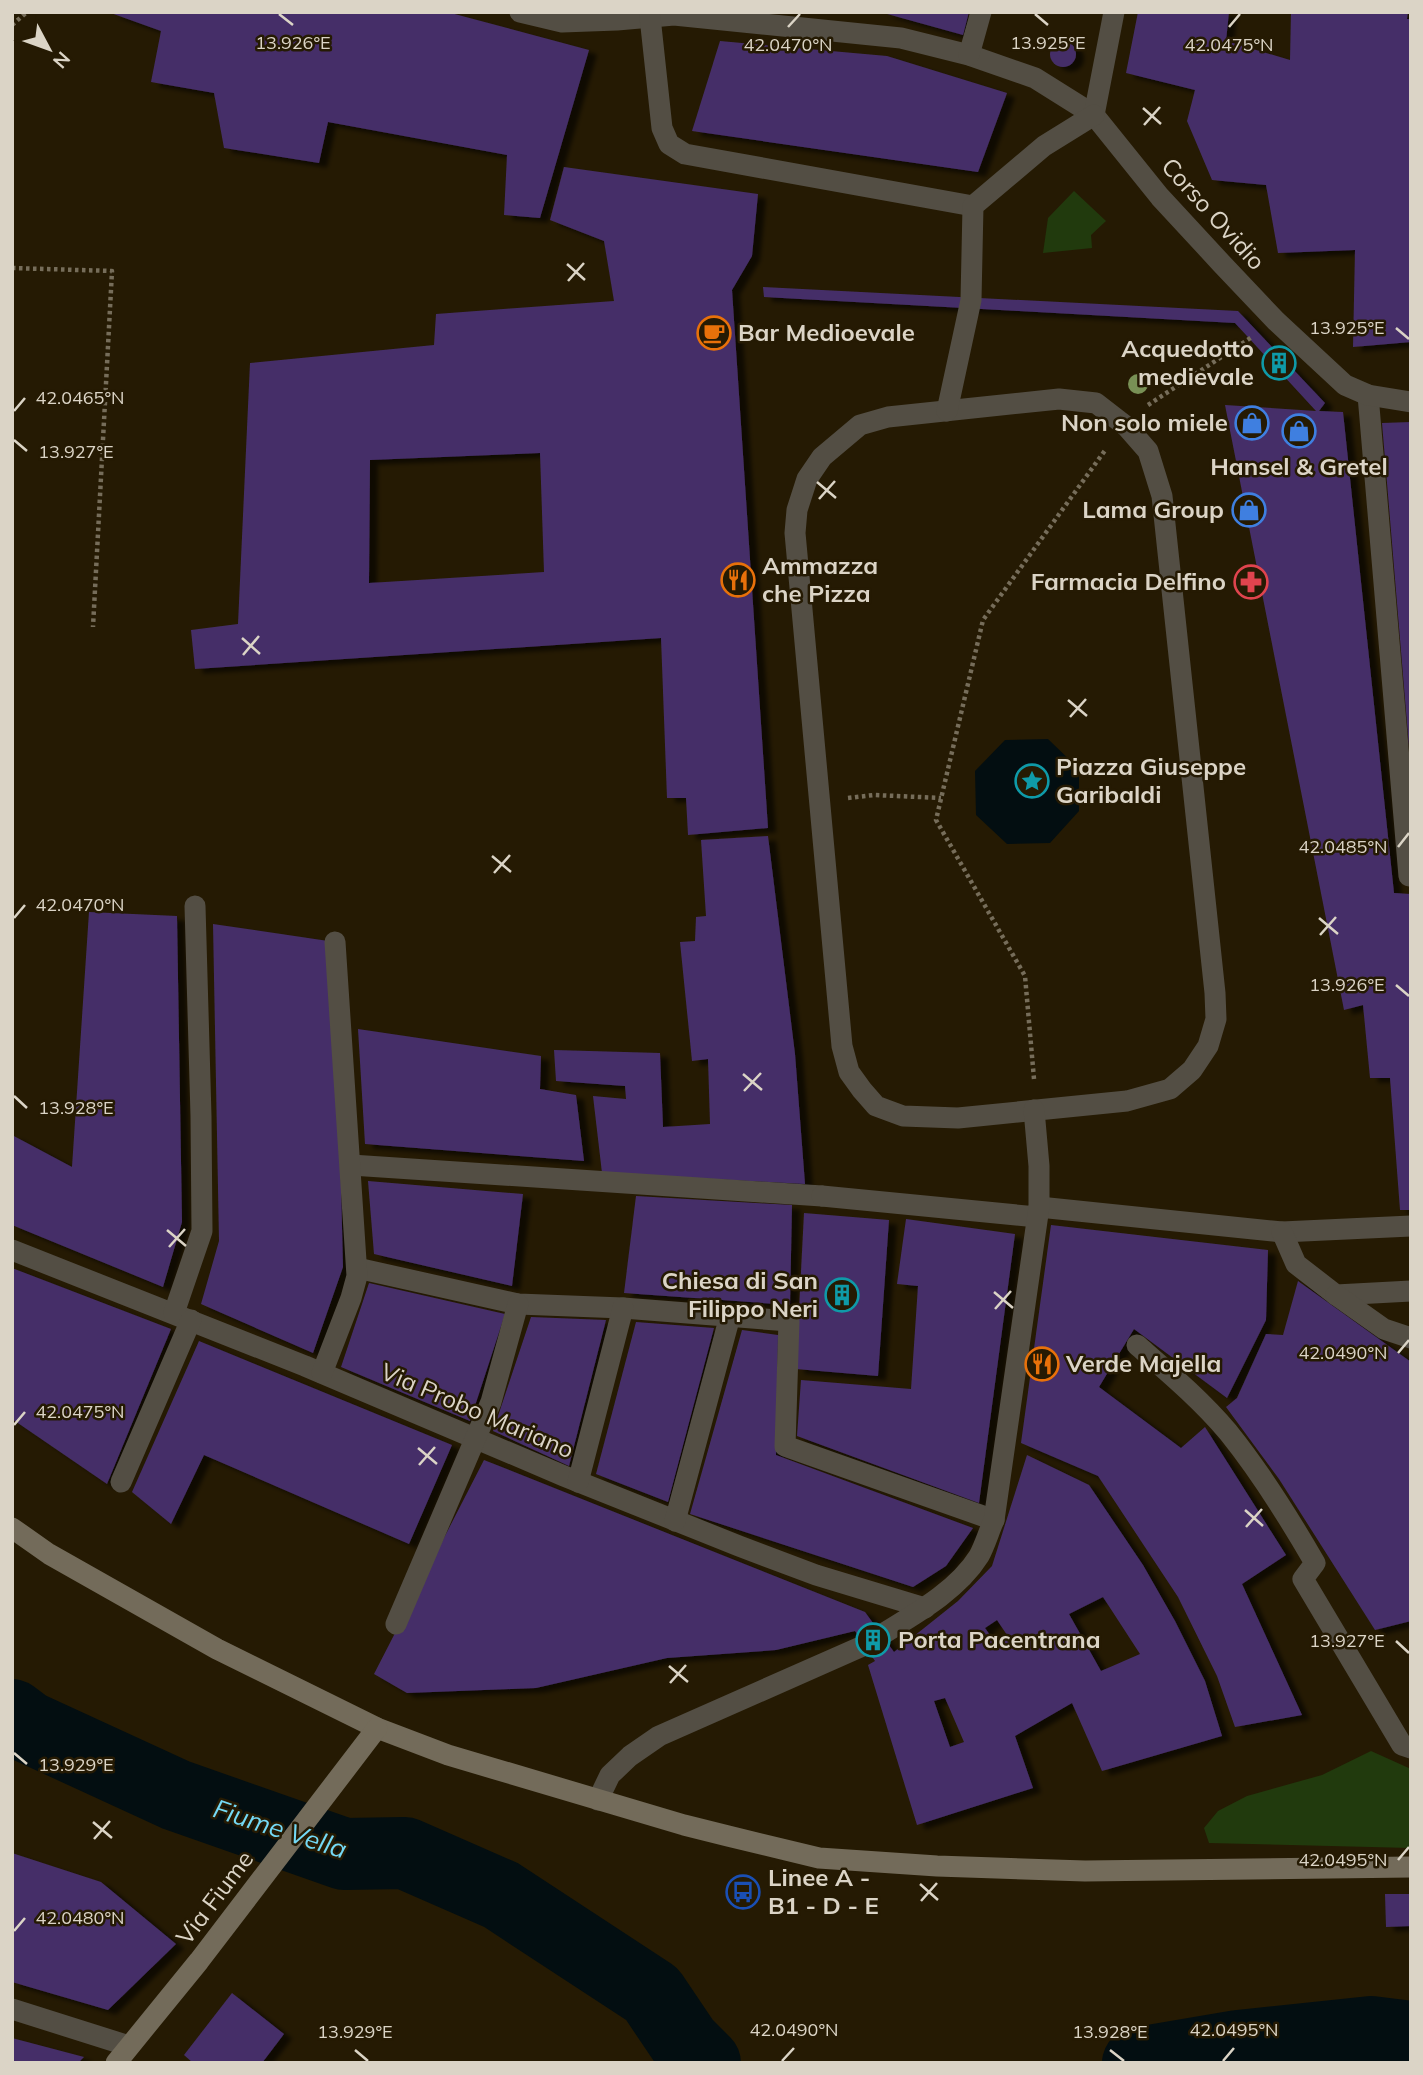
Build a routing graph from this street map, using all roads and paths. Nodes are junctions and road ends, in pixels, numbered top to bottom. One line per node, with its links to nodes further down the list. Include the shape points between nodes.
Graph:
1 (27, 12): 7 (path)
2 (520, 12): 6 (street, Corso Ovidio, via 562,22)
3 (981, 12): 8 (street)
4 (1114, 12): 9 (street)
5 (674, 13): 6 (street, Corso Ovidio); 8 (street, Corso Ovidio, via 901,38)
6 (650, 17): 10 (street, via 662,128 669,144 685,154)
7 (12, 25)
8 (969, 55): 9 (street, Corso Ovidio, via 1035,78)
9 (1094, 115): 10 (street, via 1044,146); 12 (street, Corso Ovidio, via 1160,197)
10 (973, 206): 16 (street, via 971,300)
11 (12, 268): 18 (path, via 112,271)
12 (1276, 321): 13 (street, Corso Ovidio, via 1345,384); 14 (path)
13 (1368, 396): 15 (street, Corso Ovidio); 21 (street)
14 (1152, 401)
15 (1411, 402)
16 (947, 411): 20 (street, via 860,425 822,457 807,479 795,533); 24 (street, via 1059,399 1096,403 1148,451 1162,496 1216,1019 1208,1046 1192,1070 1170,1089 1127,1101)
17 (1098, 457): 19 (path, via 983,620)
18 (93, 627)
19 (941, 798): 20 (path, via 874,795); 24 (path, via 936,820 1025,976)
20 (820, 802): 24 (street, via 842,1046 849,1072 876,1105 903,1116 958,1118)
21 (1409, 876)
22 (195, 906): 36 (street, via 202,1231)
23 (335, 942): 25 (street)
24 (1034, 1110): 26 (street)
25 (351, 1165): 26 (street); 30 (street)
26 (1038, 1212): 28 (street); 43 (street)
27 (1411, 1226): 28 (street)
28 (1282, 1233): 32 (street, via 1296,1264)
29 (12, 1250): 36 (street, Via Probo Mariano)
30 (357, 1268): 33 (street); 39 (street, via 351,1298)
31 (1411, 1291): 32 (street)
32 (1336, 1295): 37 (street, via 1384,1329)
33 (518, 1304): 34 (street); 40 (street)
34 (622, 1308): 35 (street); 42 (street)
35 (730, 1316): 43 (street, via 789,1321 785,1446); 44 (street)
36 (183, 1317): 39 (street, Via Probo Mariano); 41 (street)
37 (1411, 1338)
38 (1137, 1345): 49 (street, via 1227,1431 1282,1506 1315,1563 1303,1579 1402,1745)
39 (322, 1373): 40 (street, Via Probo Mariano)
40 (476, 1439): 42 (street, Via Probo Mariano); 47 (street)
41 (121, 1482)
42 (578, 1482): 44 (street, Via Probo Mariano)
43 (994, 1520): 46 (street, via 979,1556)
44 (675, 1521): 46 (street, Via Probo Mariano, via 816,1575)
45 (12, 1528): 48 (street, via 216,1649)
46 (925, 1608): 50 (street, via 873,1640 659,1736 610,1775)
47 (396, 1624)
48 (377, 1728): 50 (street, via 448,1755); 53 (street, Via Fiume)
49 (1411, 1748)
50 (598, 1800): 51 (street, via 819,1858 1085,1871)
51 (1411, 1867)
52 (12, 2009): 53 (street)
53 (122, 2054)

